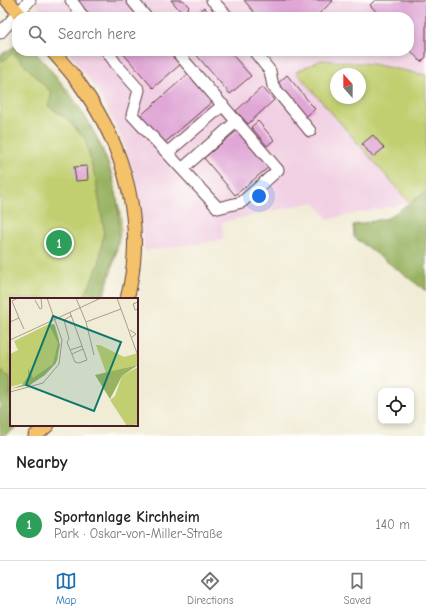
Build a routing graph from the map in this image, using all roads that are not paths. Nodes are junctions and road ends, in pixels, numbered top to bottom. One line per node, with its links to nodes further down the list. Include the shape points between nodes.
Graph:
1 (7, 0): 6 (main road)
2 (30, 0): 7 (street)
3 (71, 0): 8 (street)
4 (132, 0): 9 (street)
5 (212, 0): 10 (street)
6 (17, 12)
7 (22, 12)
8 (79, 12)
9 (142, 12)
10 (223, 12)
11 (12, 22): 12 (street)
12 (0, 33)
13 (56, 56): 22 (main road, via 81,85 108,129 125,172 131,195 134,233 133,270)
14 (110, 56): 20 (street, via 139,90 132,115)
15 (180, 56): 17 (street)
16 (258, 56): 19 (street, via 270,71 273,86)
17 (223, 105): 18 (street); 20 (street)
18 (237, 121): 21 (street); 21 (street, via 278,170 242,202 218,208)
19 (310, 131)
20 (167, 153): 21 (street)
21 (182, 170)
22 (127, 298)
23 (47, 426): 24 (main road)
24 (34, 436)

